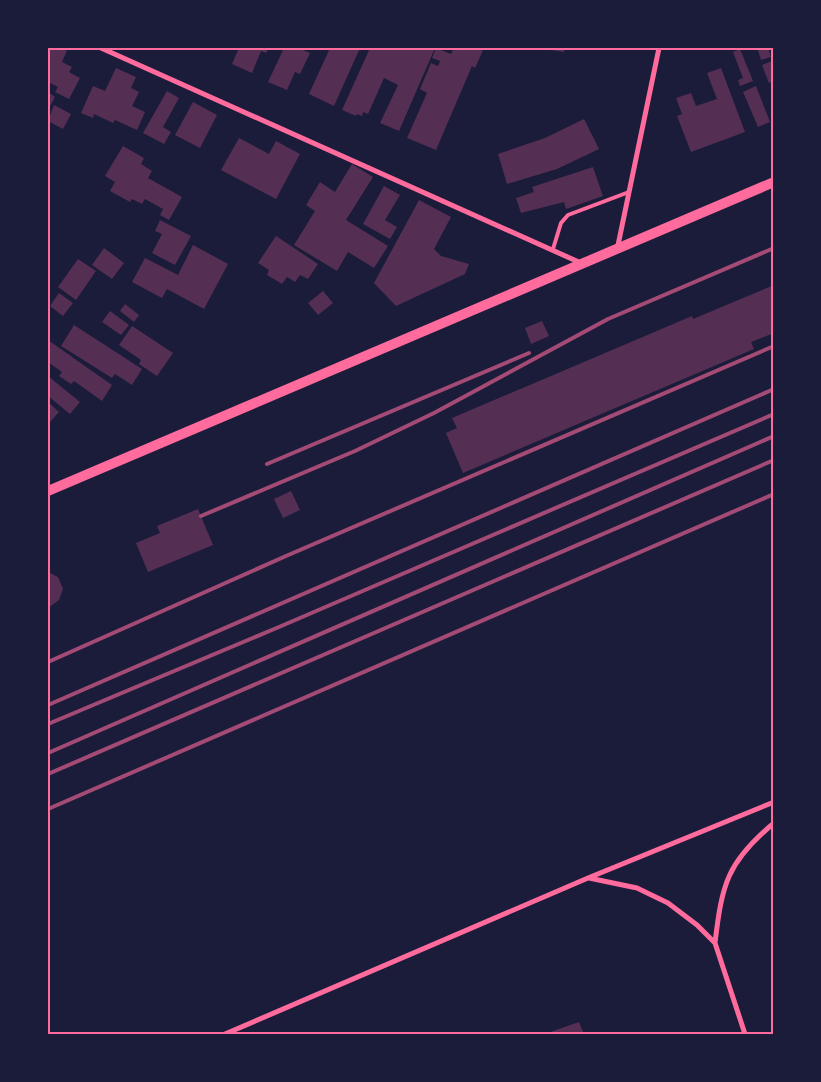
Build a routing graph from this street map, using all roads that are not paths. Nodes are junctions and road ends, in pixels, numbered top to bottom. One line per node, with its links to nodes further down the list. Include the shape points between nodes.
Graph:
1 (100, 48): 5 (street)
2 (659, 48): 4 (street)
3 (774, 182): 6 (main road)
4 (629, 192): 5 (lane, via 568,215 561,223); 6 (street)
5 (553, 249): 7 (street)
6 (617, 250): 7 (main road)
7 (584, 264): 8 (main road)
8 (48, 491)
9 (774, 802): 11 (street)
10 (774, 824): 12 (street, via 752,841 729,874)
11 (588, 878): 12 (street, via 637,888 660,899); 13 (street)
12 (716, 943): 14 (street)
13 (225, 1034)
14 (745, 1034)

